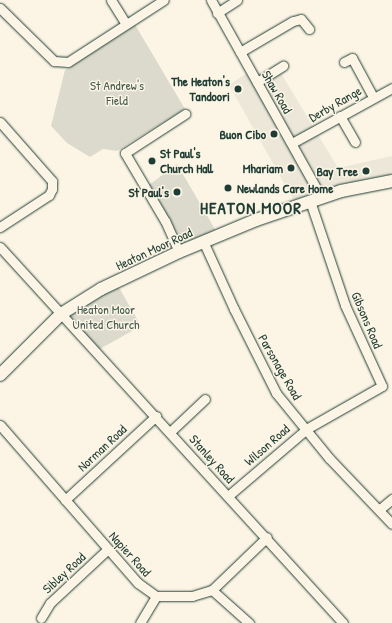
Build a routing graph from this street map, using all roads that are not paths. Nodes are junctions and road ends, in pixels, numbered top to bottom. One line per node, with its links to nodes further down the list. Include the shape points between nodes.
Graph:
1 (111, 0): 7 (street)
2 (164, 0): 7 (street)
3 (211, 0): 6 (street, Shaw Road)
4 (237, 0): 6 (street)
5 (0, 8): 7 (street, via 54,61 68,62)
6 (217, 13): 9 (street, Shaw Road)
7 (126, 24)
8 (309, 29): 9 (street, via 301,19)
9 (240, 52): 12 (street, Shaw Road)
10 (344, 62): 14 (street, via 352,58)
11 (283, 66): 12 (street)
12 (256, 82): 19 (street, Shaw Road)
13 (392, 88): 14 (street, Derby Range)
14 (374, 97): 16 (street, Derby Range)
15 (185, 114): 25 (street, via 125,153 165,221)
16 (340, 116): 18 (street); 19 (street, Derby Range)
17 (0, 122): 22 (street, via 52,180 49,195)
18 (355, 142)
19 (292, 144): 21 (street, Shaw Road)
20 (392, 180): 21 (main road, Heaton Moor Road)
21 (316, 199): 23 (main road, Heaton Moor Road); 31 (street, Gibsons Road, via 345,305 382,386)
22 (0, 226)
23 (203, 241): 25 (main road, Heaton Moor Road); 31 (street, Parsonage Road, via 276,393)
24 (0, 247): 26 (street, Stanley Road)
25 (179, 252): 26 (main road, Heaton Moor Road, via 101,289)
26 (61, 314): 27 (main road, Heaton Moor Road); 29 (street, Stanley Road)
27 (0, 375)
28 (205, 399): 32 (street)
29 (156, 416): 32 (street, Stanley Road); 35 (street, Norman Road)
30 (0, 426): 35 (street, Napier Road)
31 (305, 430): 33 (street, Wilson Road); 36 (street, Parsonage Road)
32 (170, 432): 33 (street, Stanley Road)
33 (228, 496): 38 (street, Stanley Road)
34 (392, 499): 36 (street)
35 (65, 500): 39 (street, Napier Road)
36 (380, 509): 37 (street, Parsonage Road)
37 (392, 524)
38 (267, 537): 40 (street); 45 (street, Stanley Road)
39 (108, 549): 41 (street, Napier Road, via 138,583); 42 (street, Sibley Road, via 50,603)
40 (212, 590): 41 (street, via 192,596); 44 (street)
41 (156, 596): 43 (street)
42 (41, 618)
43 (140, 623)
44 (249, 623)
45 (343, 623)

